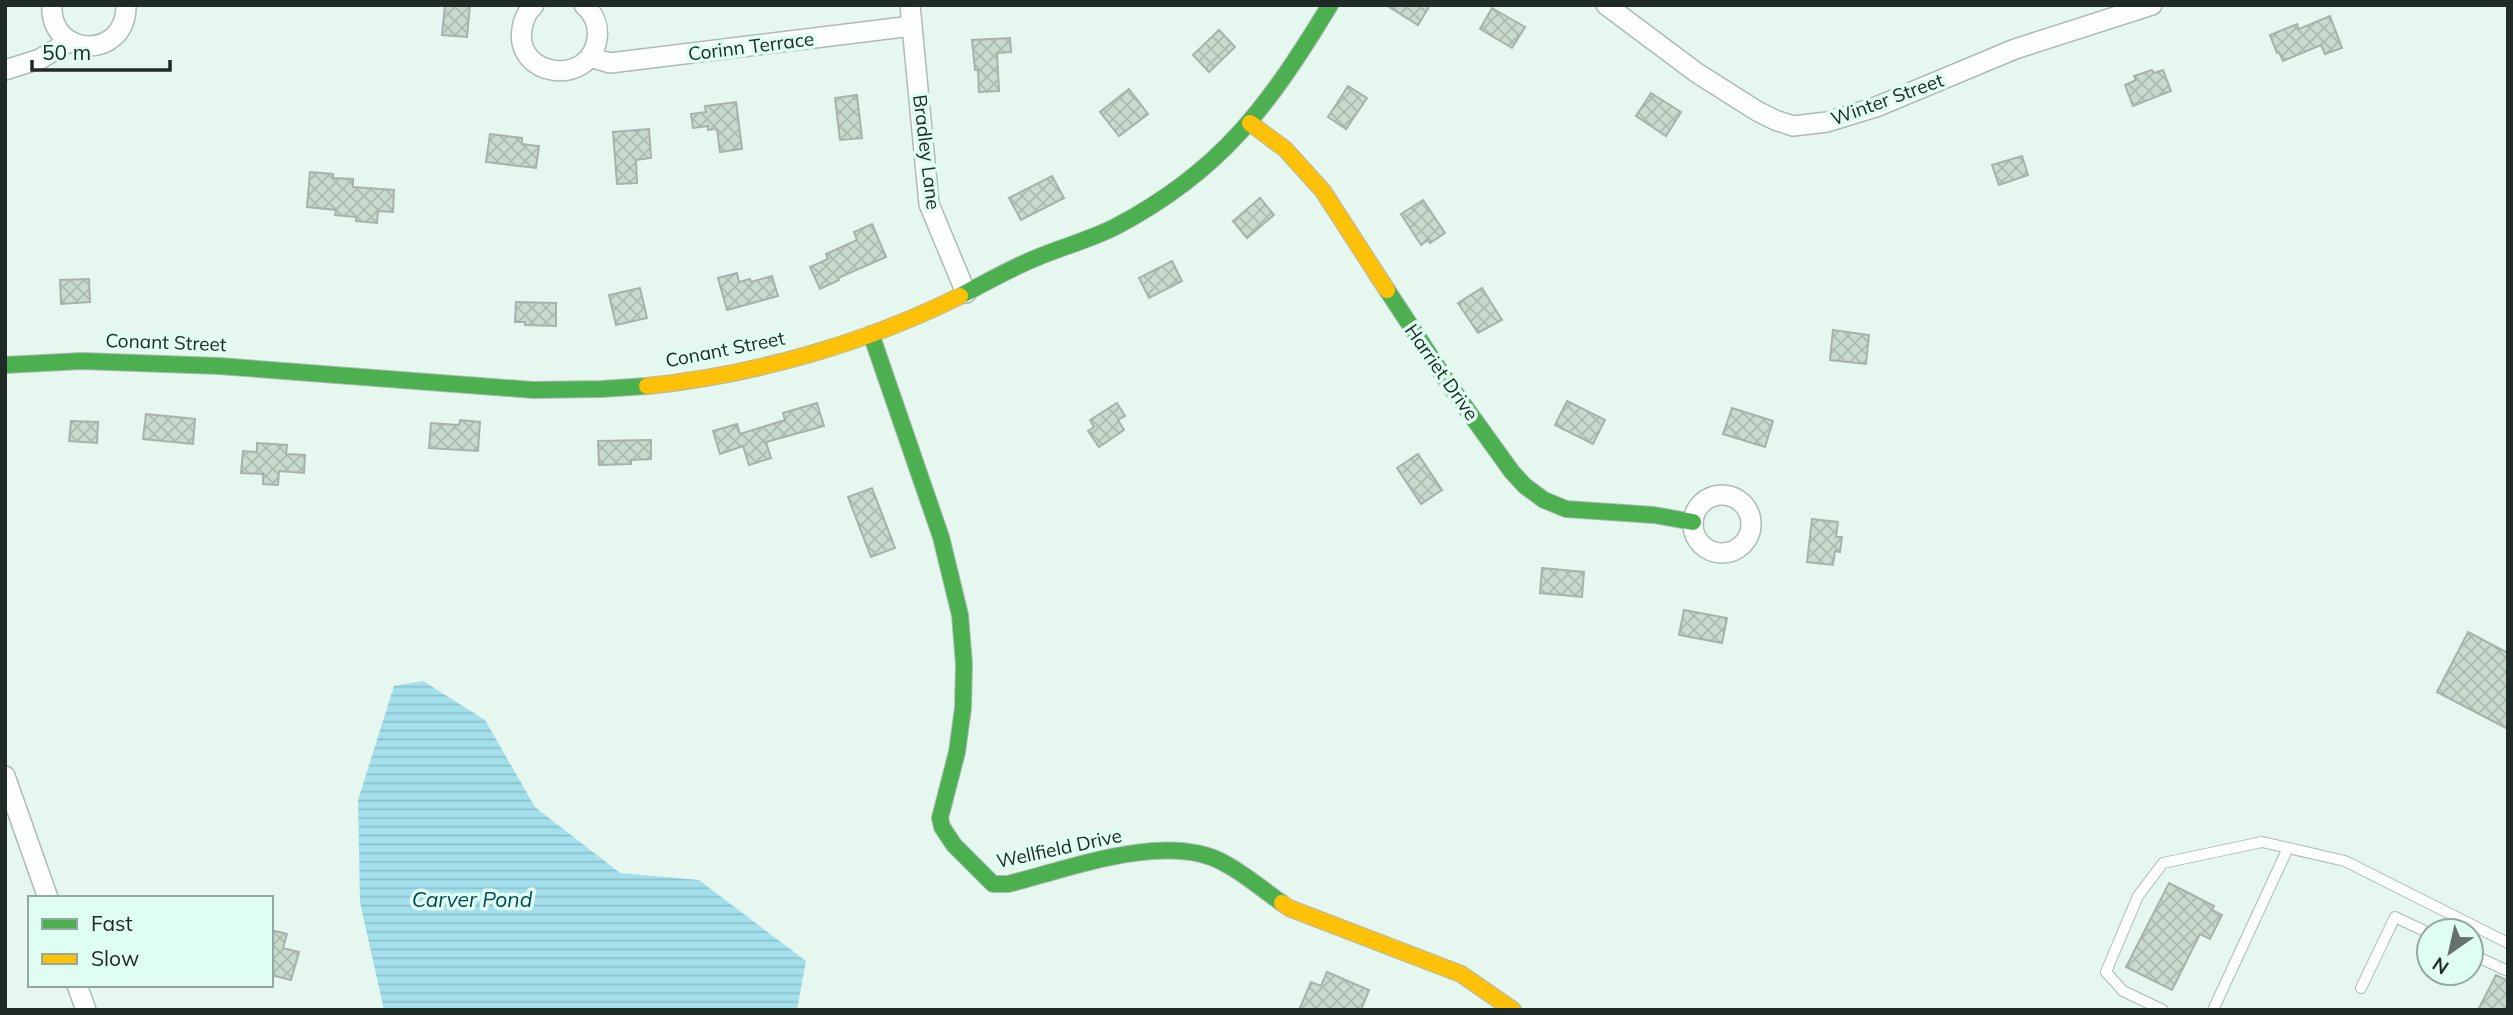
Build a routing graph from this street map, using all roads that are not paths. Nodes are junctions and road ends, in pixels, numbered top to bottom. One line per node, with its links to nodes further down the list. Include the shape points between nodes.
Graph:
1 (52, 5): 10 (street, via 57,28)
2 (126, 5): 10 (street, via 123,24 110,40 90,47)
3 (534, 5): 11 (street, via 521,33 528,57 536,65 559,73)
4 (584, 5): 11 (street, via 598,32)
5 (911, 5): 9 (street, Bradley Lane)
6 (1330, 5): 13 (street, Conant Street)
7 (1605, 5): 8 (street, Winter Street, via 1697,73 1766,116 1793,126 1827,122 1876,107 2015,49)
8 (2152, 5)
9 (912, 26): 11 (street, Corinn Terrace, via 610,63); 14 (street, Bradley Lane, via 929,204)
10 (70, 41): 12 (street, via 40,59)
11 (590, 57)
12 (5, 70)
13 (1250, 123): 14 (street, Conant Street, via 1202,168 1143,210); 17 (street, Harriet Drive, via 1285,149 1323,191 1442,374 1525,486 1566,509)
14 (966, 293): 15 (street, Conant Street)
15 (871, 334): 16 (street, Conant Street, via 745,371 583,390 508,389 190,364 75,360); 28 (street, Wellfield Drive, via 955,586 962,634 964,711 939,817 947,835 969,860 993,884 1009,884 1158,849 1196,853 1223,863 1289,908 1461,974)
16 (5, 365)
17 (1693, 522)
18 (5, 776): 20 (street)
19 (2288, 848): 22 (lane, via 2345,861); 29 (lane, via 2262,842 2163,863 2138,896 2106,972 2123,991); 30 (lane)
20 (47, 896)
21 (2415, 926): 26 (lane, via 2395,917)
22 (2508, 943)
23 (2485, 960): 24 (lane)
24 (2508, 971)
25 (78, 987): 27 (street)
26 (2361, 988)
27 (86, 1010)
28 (1513, 1010)
29 (2163, 1010)
30 (2213, 1010)

